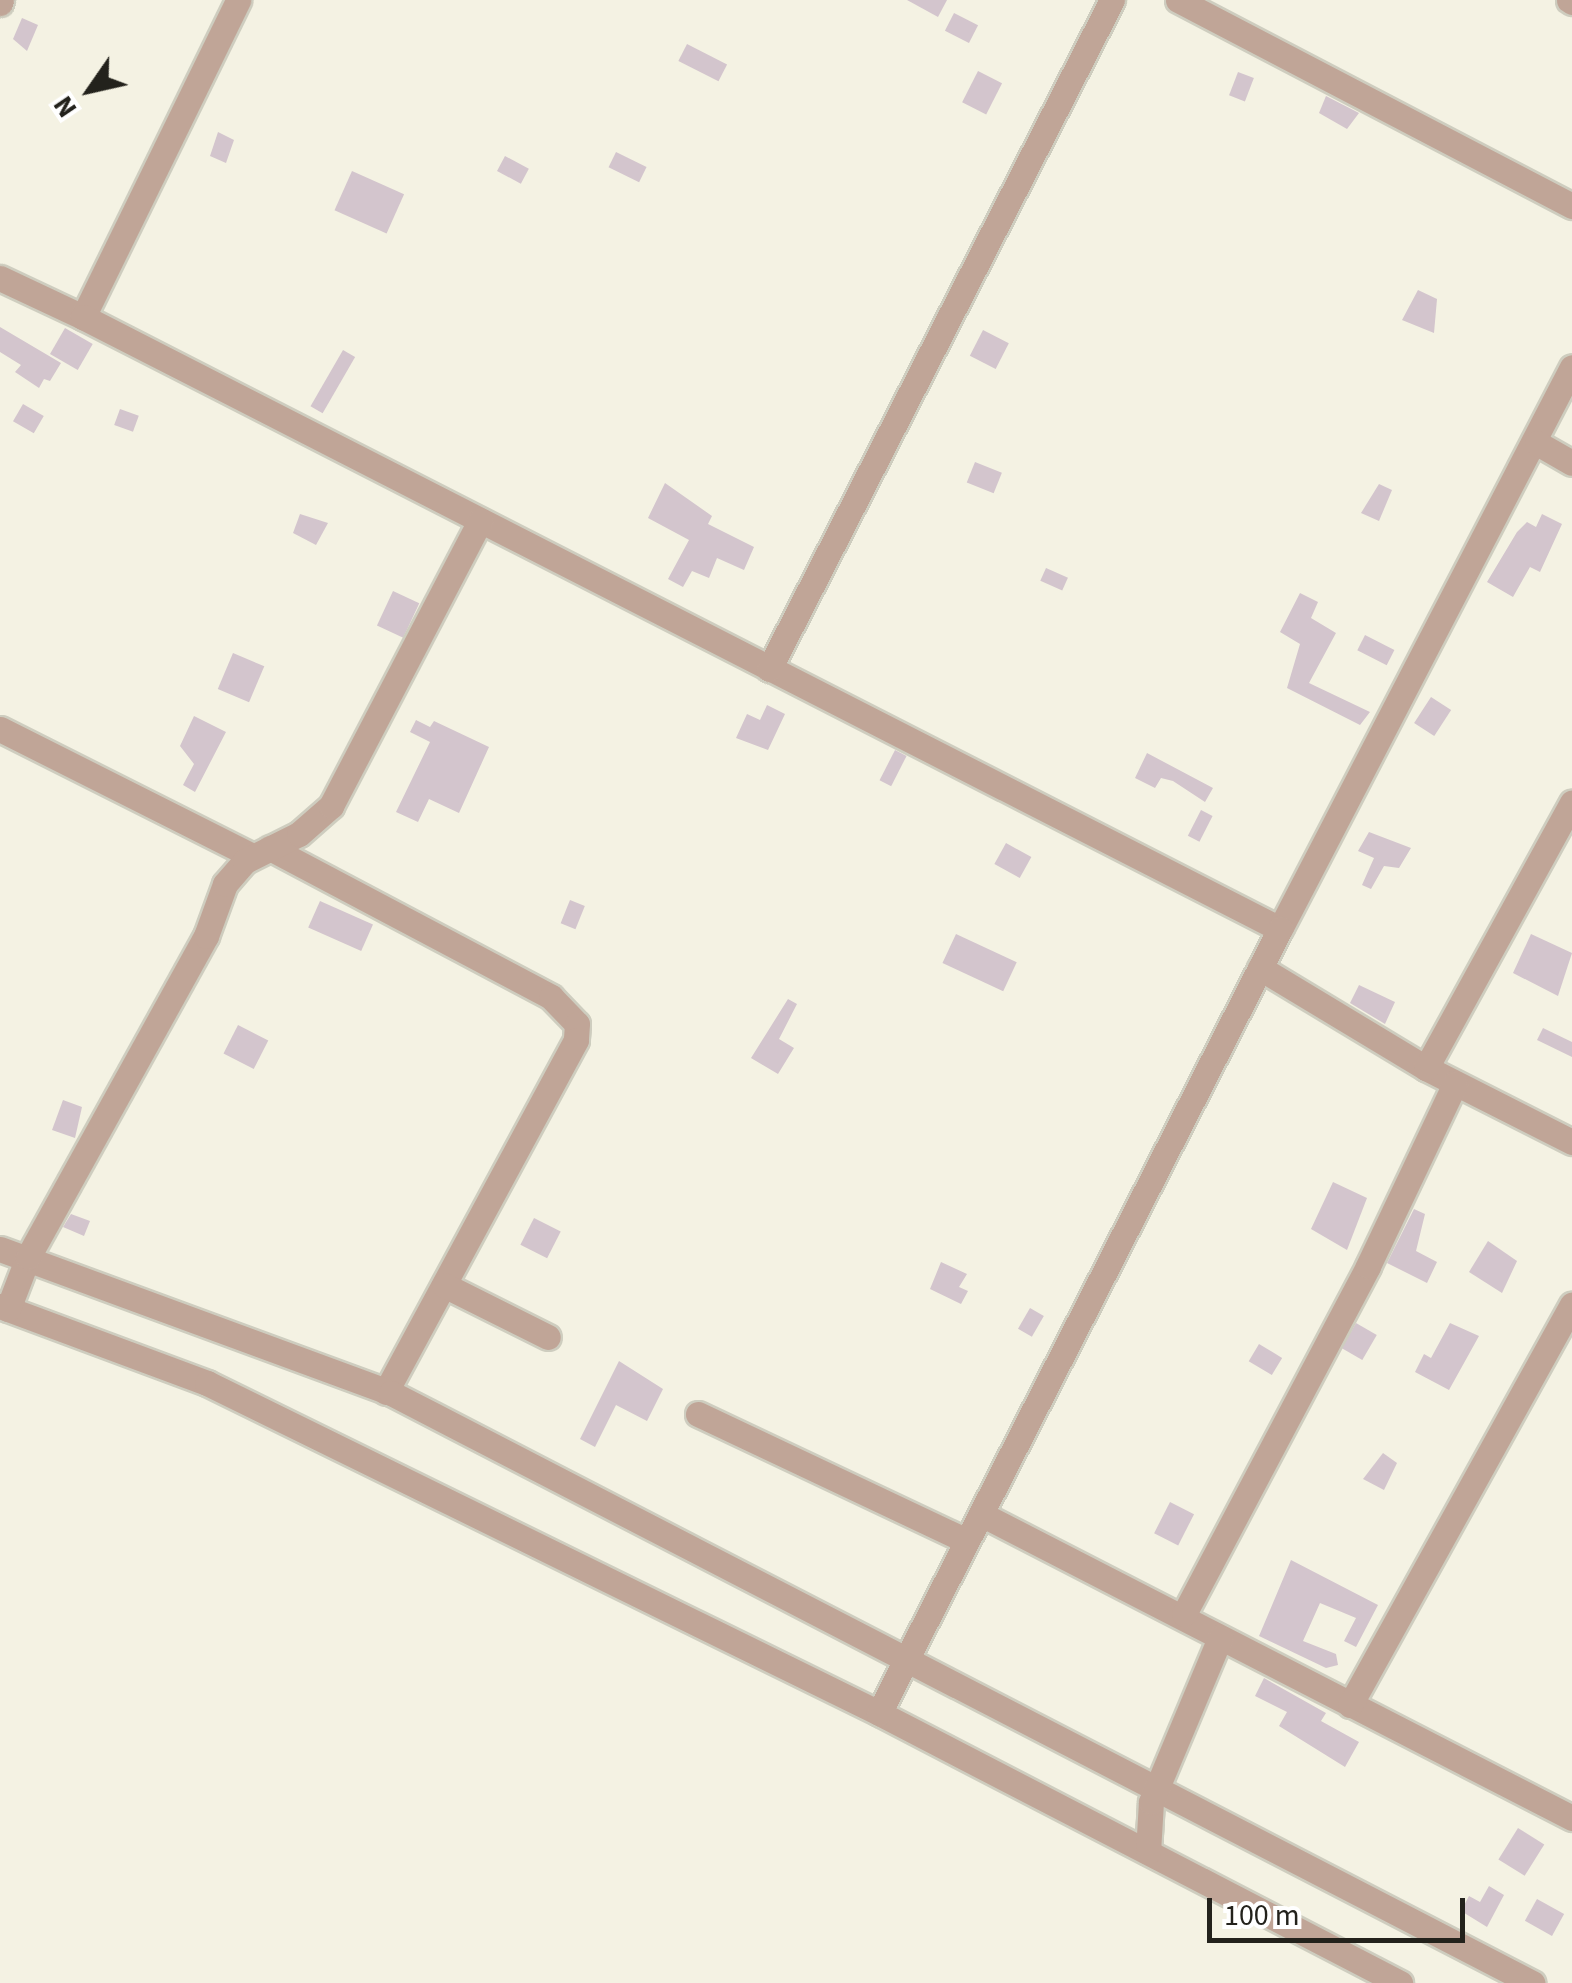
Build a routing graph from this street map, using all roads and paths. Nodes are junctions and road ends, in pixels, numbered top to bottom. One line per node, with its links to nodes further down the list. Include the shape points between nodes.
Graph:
1 (238, 0): 6 (street)
2 (1112, 0): 11 (street)
3 (1178, 0): 4 (street)
4 (1572, 206)
5 (0, 278): 6 (street)
6 (83, 317): 10 (street)
7 (1572, 367): 8 (street)
8 (1537, 443): 9 (street); 15 (street)
9 (1572, 463)
10 (480, 521): 11 (street); 14 (street, via 331,806 299,834)
11 (770, 669): 15 (street)
12 (0, 729): 14 (street)
13 (1572, 802): 17 (street)
14 (262, 852): 21 (street, via 225,884 202,942); 22 (street, via 551,997 577,1024 576,1040)
15 (1280, 929): 16 (street)
16 (1260, 968): 17 (street); 28 (street)
17 (1426, 1068): 18 (street)
18 (1455, 1084): 19 (street); 30 (street, via 1368,1266)
19 (1572, 1142)
20 (0, 1249): 21 (street)
21 (28, 1258): 24 (street); 26 (street, via 222,1336)
22 (444, 1285): 25 (street); 26 (street)
23 (1572, 1304): 33 (street)
24 (4, 1307): 34 (street, via 207,1383)
25 (548, 1336)
26 (386, 1392): 32 (street)
27 (698, 1414): 29 (street)
28 (981, 1514): 29 (street); 30 (street)
29 (967, 1541): 32 (street)
30 (1184, 1614): 31 (street)
31 (1220, 1638): 33 (street); 35 (street)
32 (908, 1663): 34 (street); 35 (street)
33 (1350, 1705): 36 (street)
34 (879, 1713): 37 (street)
35 (1156, 1787): 37 (street); 39 (street)
36 (1572, 1818)
37 (1148, 1852): 38 (street)
38 (1400, 1983)
39 (1532, 1983)

